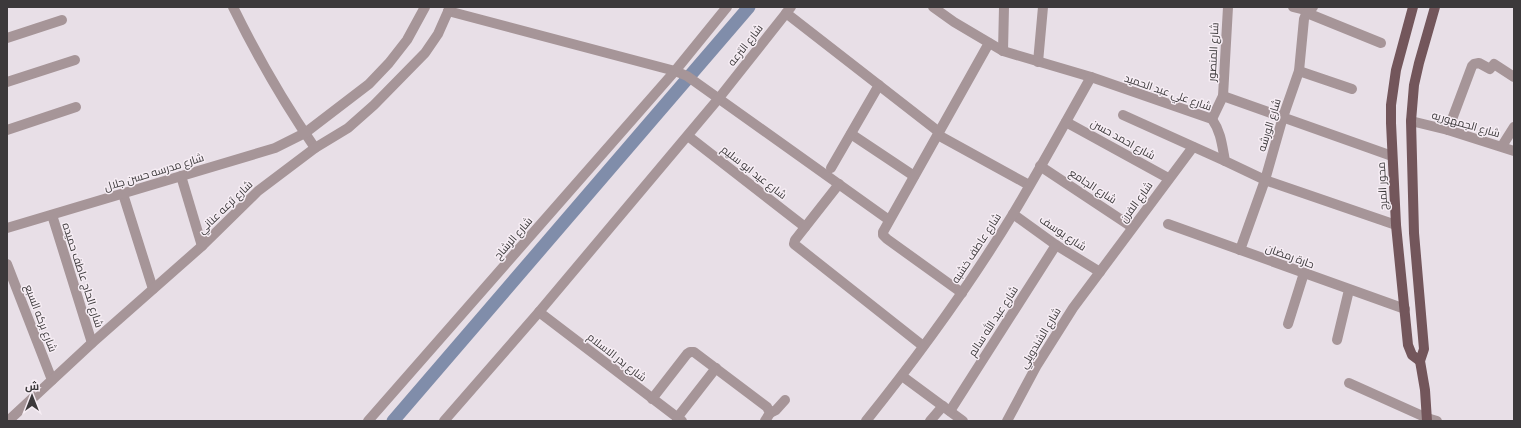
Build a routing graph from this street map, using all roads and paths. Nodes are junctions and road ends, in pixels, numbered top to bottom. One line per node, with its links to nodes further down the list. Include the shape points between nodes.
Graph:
1 (233, 7): 39 (street, via 256,53)
2 (425, 7): 39 (street, via 407,40 370,84)
3 (727, 7): 21 (street)
4 (933, 7): 17 (street, شارع علي عبد الحميد)
5 (1004, 7): 18 (street)
6 (1043, 7): 20 (street)
7 (1228, 7): 28 (street, شارع المنصور)
8 (1293, 7): 13 (street)
9 (1413, 7): 47 (main road, محور المرج, via 1399,53 1393,87)
10 (1435, 7): 34 (main road, محور المرج, via 1416,78)
11 (449, 9): 21 (street); 45 (street, شارع ترعه عناني, via 438,34 401,80 348,128)
12 (789, 10): 26 (street); 29 (street, شارع الترعه)
13 (1309, 10): 16 (street); 22 (street, شارع الورشه, via 1304,19)
14 (62, 20): 15 (street)
15 (7, 38)
16 (1381, 42)
17 (989, 43): 18 (street, شارع علي عبد الحميد); 41 (street)
18 (1003, 51): 20 (street, شارع علي عبد الحميد)
19 (75, 60): 25 (street)
20 (1038, 62): 23 (street, شارع علي عبد الحميد)
21 (675, 71): 29 (street, via 687,76); 93 (street, شارع الرشاح)
22 (1299, 71): 27 (street); 32 (street, شارع الورشه)
23 (1091, 77): 33 (street, شارع علي عبد الحميد); 35 (street, شارع عاطف خشبه)
24 (1514, 77): 38 (street, via 1494,64 1490,69 1479,63 1474,64)
25 (7, 82)
26 (879, 85): 40 (street); 41 (street)
27 (1352, 89)
28 (1223, 96): 32 (street); 33 (street, شارع المنصور)
29 (719, 98): 42 (street); 55 (street)
30 (76, 107): 37 (street)
31 (1122, 115): 44 (street)
32 (1283, 117): 47 (street); 54 (street, شارع الورشه)
33 (1212, 119): 48 (street, شارع علي عبد الحميد, via 1222,138)
34 (1411, 121): 38 (street, شارع الجمهوريه); 81 (main road, محور المرج, via 1414,233 1424,349)
35 (1066, 122): 49 (street, شارع عاطف خشبه); 53 (street, شارع احمد حسن)
36 (1514, 127): 43 (street)
37 (7, 130)
38 (1448, 130): 43 (street, شارع الجمهوريه)
39 (305, 133): 45 (street); 51 (street, شارع مدرسه حسن جلال, via 275,148)
40 (851, 134): 50 (street); 52 (street)
41 (939, 134): 52 (street); 56 (street)
42 (688, 136): 63 (street, شارع عيد ابو سليم); 76 (street)
43 (1502, 146): 46 (street, شارع الجمهوريه)
44 (1193, 147): 48 (street); 53 (street, شارع الفرن)
45 (315, 148): 67 (street, شارع ترعه عناني, via 258,191)
46 (1514, 151)
47 (1392, 156): 62 (main road, محور المرج)
48 (1225, 161): 54 (street)
49 (1040, 166): 56 (street, شارع عاطف خشبه); 64 (street, شارع الجامع)
50 (831, 168)
51 (181, 176): 57 (street, شارع مدرسه حسن جلال); 67 (street)
52 (914, 176): 60 (street)
53 (1168, 178): 64 (street, شارع الفرن)
54 (1266, 180): 62 (street); 68 (street, شارع الورشه)
55 (839, 184): 60 (street); 63 (street)
56 (1030, 184): 58 (street, شارع عاطف خشبه)
57 (123, 194): 59 (street, شارع مدرسه حسن جلال); 72 (street)
58 (1013, 214): 66 (street, شارع يوسف); 74 (street, شارع عاطف خشبه)
59 (52, 215): 65 (street, شارع مدرسه حسن جلال); 79 (street, شارع الحاج عاطف حميده)
60 (889, 220): 74 (street, via 883,232 884,238)
61 (1168, 224): 68 (street, حارة رمضان)
62 (1396, 225): 75 (main road, محور المرج)
63 (805, 227): 80 (street, via 794,244)
64 (1132, 227): 70 (street, شارع الفرن)
65 (7, 228)
66 (1056, 245): 70 (street, شارع يوسف); 88 (street, شارع عبد الله سالم)
67 (202, 246): 72 (street, شارع ترعه عناني)
68 (1240, 250): 71 (street, حارة رمضان)
69 (7, 264): 84 (street, شارع بركه السبع)
70 (1100, 272): 98 (street, شارع الشندويلي, via 1060,326)
71 (1304, 273): 73 (street, حارة رمضان); 77 (street)
72 (153, 289): 79 (street, شارع ترعه عناني)
73 (1349, 290): 75 (street, حارة رمضان); 78 (street)
74 (962, 293): 80 (street, شارع عاطف خشبه)
75 (1405, 309): 81 (main road, محور المرج, via 1410,350)
76 (539, 312): 86 (street, شارع بدر الاسلام); 94 (street)
77 (1288, 324)
78 (1337, 340)
79 (92, 343): 84 (street, شارع ترعه عناني)
80 (923, 346): 83 (street, شارع عاطف خشبه)
81 (1420, 361): 91 (main road, محور المرج)
82 (716, 368): 86 (street, via 694,352 690,352); 89 (street, via 767,407); 90 (street)
83 (902, 376): 88 (street); 95 (street, شارع عاطف خشبه)
84 (52, 380): 92 (street, شارع ترعه عناني)
85 (1349, 383): 91 (street)
86 (652, 398): 90 (street, شارع بدر الاسلام)
87 (785, 400): 89 (street)
88 (946, 408): 96 (street, شارع عبد الله سالم); 97 (street)
89 (767, 417)
90 (679, 419)
91 (1430, 420)
92 (8, 421)
93 (368, 421)
94 (444, 421)
95 (866, 421)
96 (930, 421)
97 (963, 421)
98 (1007, 421)

